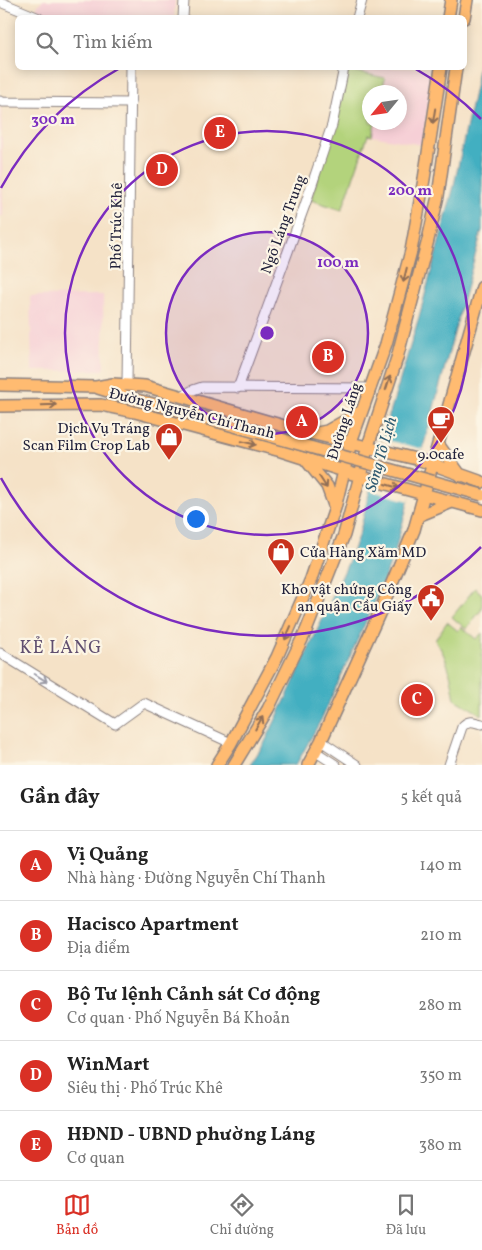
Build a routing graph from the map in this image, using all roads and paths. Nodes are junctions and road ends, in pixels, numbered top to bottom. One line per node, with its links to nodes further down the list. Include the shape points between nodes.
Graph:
1 (184, 0): 7 (street)
2 (362, 0): 8 (street)
3 (451, 0): 9 (main road)
4 (467, 0): 10 (main road)
5 (0, 2): 6 (street)
6 (32, 15)
7 (183, 15)
8 (358, 15)
9 (448, 15)
10 (464, 15)
11 (131, 70): 16 (street, Phố Trúc Khê)
12 (344, 70): 21 (street, Ngõ Láng Trung, via 332,125)
13 (441, 70): 22 (main road, Đường Láng, one-way to 22, via 411,250)
14 (456, 70): 32 (main road, Đường Láng, one-way to 14, via 438,196)
15 (0, 101): 16 (street)
16 (131, 103): 18 (street, Phố Trúc Khê)
17 (482, 287): 31 (main road)
18 (127, 384): 20 (main road, Đường Nguyễn Chí Thanh); 23 (main road, Đường Nguyễn Chí Thanh)
19 (0, 385): 20 (main road, Đường Nguyễn Chí Thanh)
20 (96, 388): 24 (main road)
21 (238, 388): 22 (street); 23 (street, via 202,387)
22 (371, 388): 27 (main road, Đường Láng)
23 (182, 396): 28 (main road, Đường Nguyễn Chí Thanh)
24 (133, 399): 25 (main road); 40 (main road, bridge)
25 (101, 405): 26 (main road, Đường Nguyễn Chí Thanh, one-way to 25); 33 (main road, Đường Nguyễn Chí Thanh, one-way to 33)
26 (0, 406)
27 (362, 411): 29 (main road); 30 (main road, Đường Láng)
28 (298, 430): 29 (main road, Đường Nguyễn Chí Thanh); 33 (main road, via 305,444 299,453)
29 (314, 434): 30 (main road, Đường Nguyễn Chí Thanh)
30 (351, 442): 32 (main road, Đường Nguyễn Chí Thanh); 36 (main road, Đường Láng)
31 (438, 444): 35 (main road); 38 (main road)
32 (374, 448): 35 (main road, Đường Nguyễn Chí Thanh); 37 (main road, Đường Láng)
33 (292, 455): 34 (main road, Đường Nguyễn Chí Thanh)
34 (306, 460): 36 (main road, Đường Nguyễn Chí Thanh); 43 (main road, one-way to 43, via 327,486)
35 (433, 465): 38 (main road, Đường Nguyễn Chí Thanh); 41 (main road)
36 (344, 471): 37 (main road, Đường Nguyễn Chí Thanh); 43 (main road, Đường Láng)
37 (360, 476): 41 (main road, Đường Nguyễn Chí Thanh, one-way to 41); 47 (main road, Đường Láng)
38 (461, 476): 39 (main road, Đường Nguyễn Chí Thanh); 42 (main road, via 447,488)
39 (482, 482)
40 (482, 494)
41 (424, 495): 42 (main road, Đường Nguyễn Chí Thanh); 45 (main road)
42 (452, 502): 44 (main road, Đường Nguyễn Chí Thanh); 45 (main road)
43 (336, 508): 46 (main road, Đường Láng)
44 (482, 510)
45 (418, 516): 50 (main road, via 379,614)
46 (311, 579): 47 (main road); 51 (main road, Đường Láng, one-way to 51, via 277,657)
47 (326, 585): 54 (main road, Đường Láng, one-way to 47, via 268,709)
48 (0, 652): 51 (street, one-way to 51, via 115,724 144,703)
49 (482, 724): 58 (street, via 465,722)
50 (322, 741): 52 (main road); 57 (street)
51 (231, 743): 53 (main road, Đường Láng)
52 (316, 752): 55 (main road); 56 (street)
53 (217, 765)
54 (234, 765)
55 (308, 765)
56 (336, 765)
57 (357, 765)
58 (449, 765)

